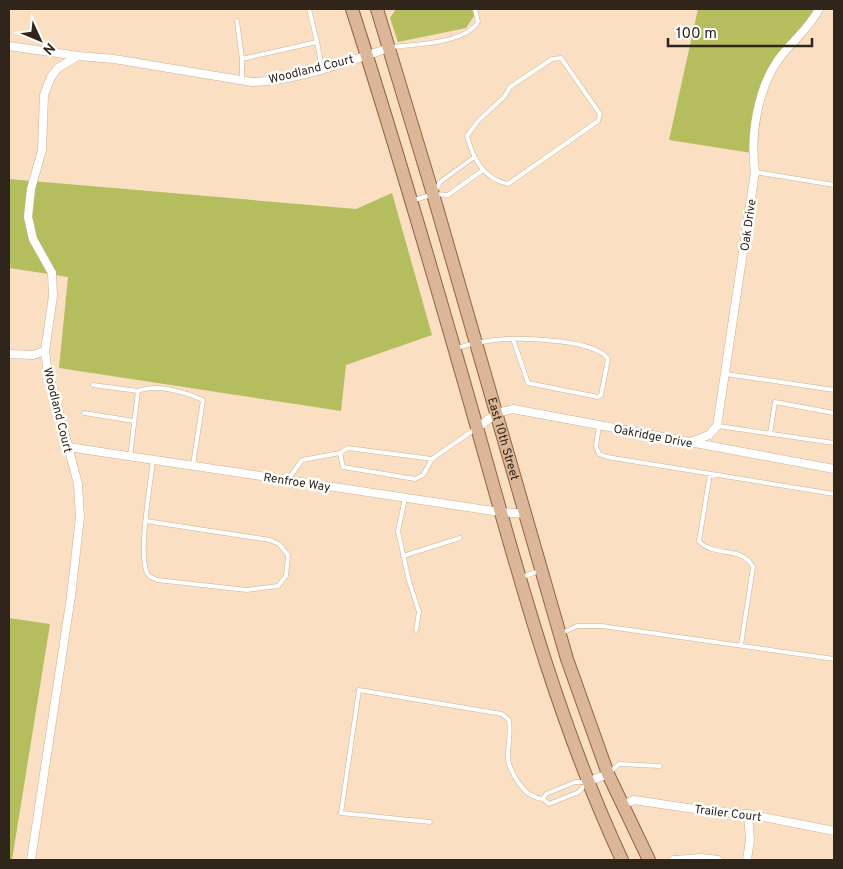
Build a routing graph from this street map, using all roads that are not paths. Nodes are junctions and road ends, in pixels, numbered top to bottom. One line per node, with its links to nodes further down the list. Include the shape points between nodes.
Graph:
1 (309, 9): 7 (lane)
2 (352, 9): 10 (main road, East 10th Street)
3 (379, 9): 9 (main road, East 10th Street)
4 (476, 9): 9 (lane, via 478,22 472,31 442,41)
5 (819, 9): 17 (street, Oak Drive, via 810,25 779,59 764,85 752,153)
6 (237, 21): 12 (lane)
7 (317, 42): 12 (lane); 13 (lane)
8 (9, 46): 11 (street)
9 (389, 48): 10 (street, Woodland Court); 19 (main road, East 10th Street)
10 (367, 55): 13 (street, Woodland Court); 20 (main road, East 10th Street)
11 (78, 56): 14 (street, Woodland Court); 24 (street, Woodland Court, via 58,68 46,84 42,150 28,205 29,228 52,278 53,296)
12 (242, 59): 14 (lane)
13 (322, 68): 14 (street, Woodland Court, via 268,81)
14 (242, 80)
15 (473, 158): 16 (lane); 16 (lane, via 466,136 471,128 504,97 510,87 552,59 561,58 600,114 598,121 508,184 498,182); 19 (lane, via 440,182)
16 (483, 170): 19 (lane, via 448,195)
17 (756, 172): 18 (lane); 26 (street, Oak Drive)
18 (834, 185)
19 (433, 194): 20 (lane); 22 (main road, East 10th Street)
20 (411, 201): 23 (main road, East 10th Street)
21 (513, 339): 21 (lane, via 528,383 601,395 608,358 600,350 567,343); 22 (lane)
22 (476, 342): 23 (lane); 32 (main road, East 10th Street)
23 (454, 348): 36 (main road, East 10th Street)
24 (45, 351): 25 (street, via 33,355); 40 (street, Woodland Court)
25 (9, 354)
26 (726, 374): 28 (lane); 35 (street, Oak Drive)
27 (93, 385): 29 (lane)
28 (834, 390)
29 (138, 391): 33 (lane); 45 (lane, via 148,387 188,393 203,400)
30 (834, 412): 37 (lane, via 774,402)
31 (84, 413): 33 (lane)
32 (497, 413): 34 (street, Oakridge Drive, via 513,410); 36 (street); 52 (main road, East 10th Street)
33 (134, 421): 42 (lane)
34 (599, 426): 38 (street, Oakridge Drive); 47 (lane, via 596,446 599,454)
35 (717, 426): 37 (lane); 38 (street, via 708,435)
36 (477, 428): 43 (lane); 51 (main road, East 10th Street)
37 (770, 434): 39 (lane)
38 (688, 443): 46 (street, Oakridge Drive)
39 (834, 443)
40 (68, 447): 42 (street, Renfroe Way); 70 (street, Woodland Court, via 78,484 80,517)
41 (340, 453): 43 (lane, via 348,448); 43 (lane, via 343,468 414,479 423,476); 48 (lane, via 302,460)
42 (130, 457): 44 (street, Renfroe Way)
43 (432, 459)
44 (153, 460): 45 (street, Renfroe Way); 53 (lane)
45 (193, 466): 48 (street, Renfroe Way)
46 (834, 469)
47 (710, 474): 49 (lane); 60 (lane, via 699,541 704,547 742,555 753,568)
48 (288, 480): 50 (street, Renfroe Way)
49 (834, 494)
50 (405, 498): 51 (street, Renfroe Way); 55 (lane, via 398,531)
51 (500, 512): 52 (street, Renfroe Way); 57 (main road, East 10th Street)
52 (526, 514): 56 (main road, East 10th Street)
53 (146, 521): 53 (lane, via 143,563 149,576 157,580 247,590 278,586 286,576 288,555 279,544 270,540)
54 (460, 538): 55 (lane)
55 (403, 556): 58 (lane, via 419,612)
56 (542, 570): 57 (lane); 59 (main road, East 10th Street)
57 (520, 578): 64 (main road, East 10th Street, via 546,669)
58 (416, 630)
59 (560, 634): 60 (lane, via 577,626 602,626); 63 (main road, East 10th Street)
60 (740, 645): 61 (lane)
61 (834, 659)
62 (660, 766): 63 (lane, via 619,764)
63 (608, 774): 64 (street); 66 (main road, East 10th Street)
64 (587, 782): 65 (lane, via 575,782 546,794); 65 (lane, via 579,792 549,804); 71 (main road, East 10th Street)
65 (543, 799): 68 (lane, via 534,798 525,791 508,766 509,720 502,714 359,690 341,813)
66 (622, 805): 67 (street, Trailer Court, via 634,800); 72 (main road, East 10th Street)
67 (748, 814): 69 (street, Trailer Court); 75 (street, via 750,840)
68 (430, 822)
69 (834, 831)
70 (31, 860)
71 (622, 860)
72 (649, 860)
73 (674, 860): 74 (street)
74 (718, 860)
75 (747, 860)

